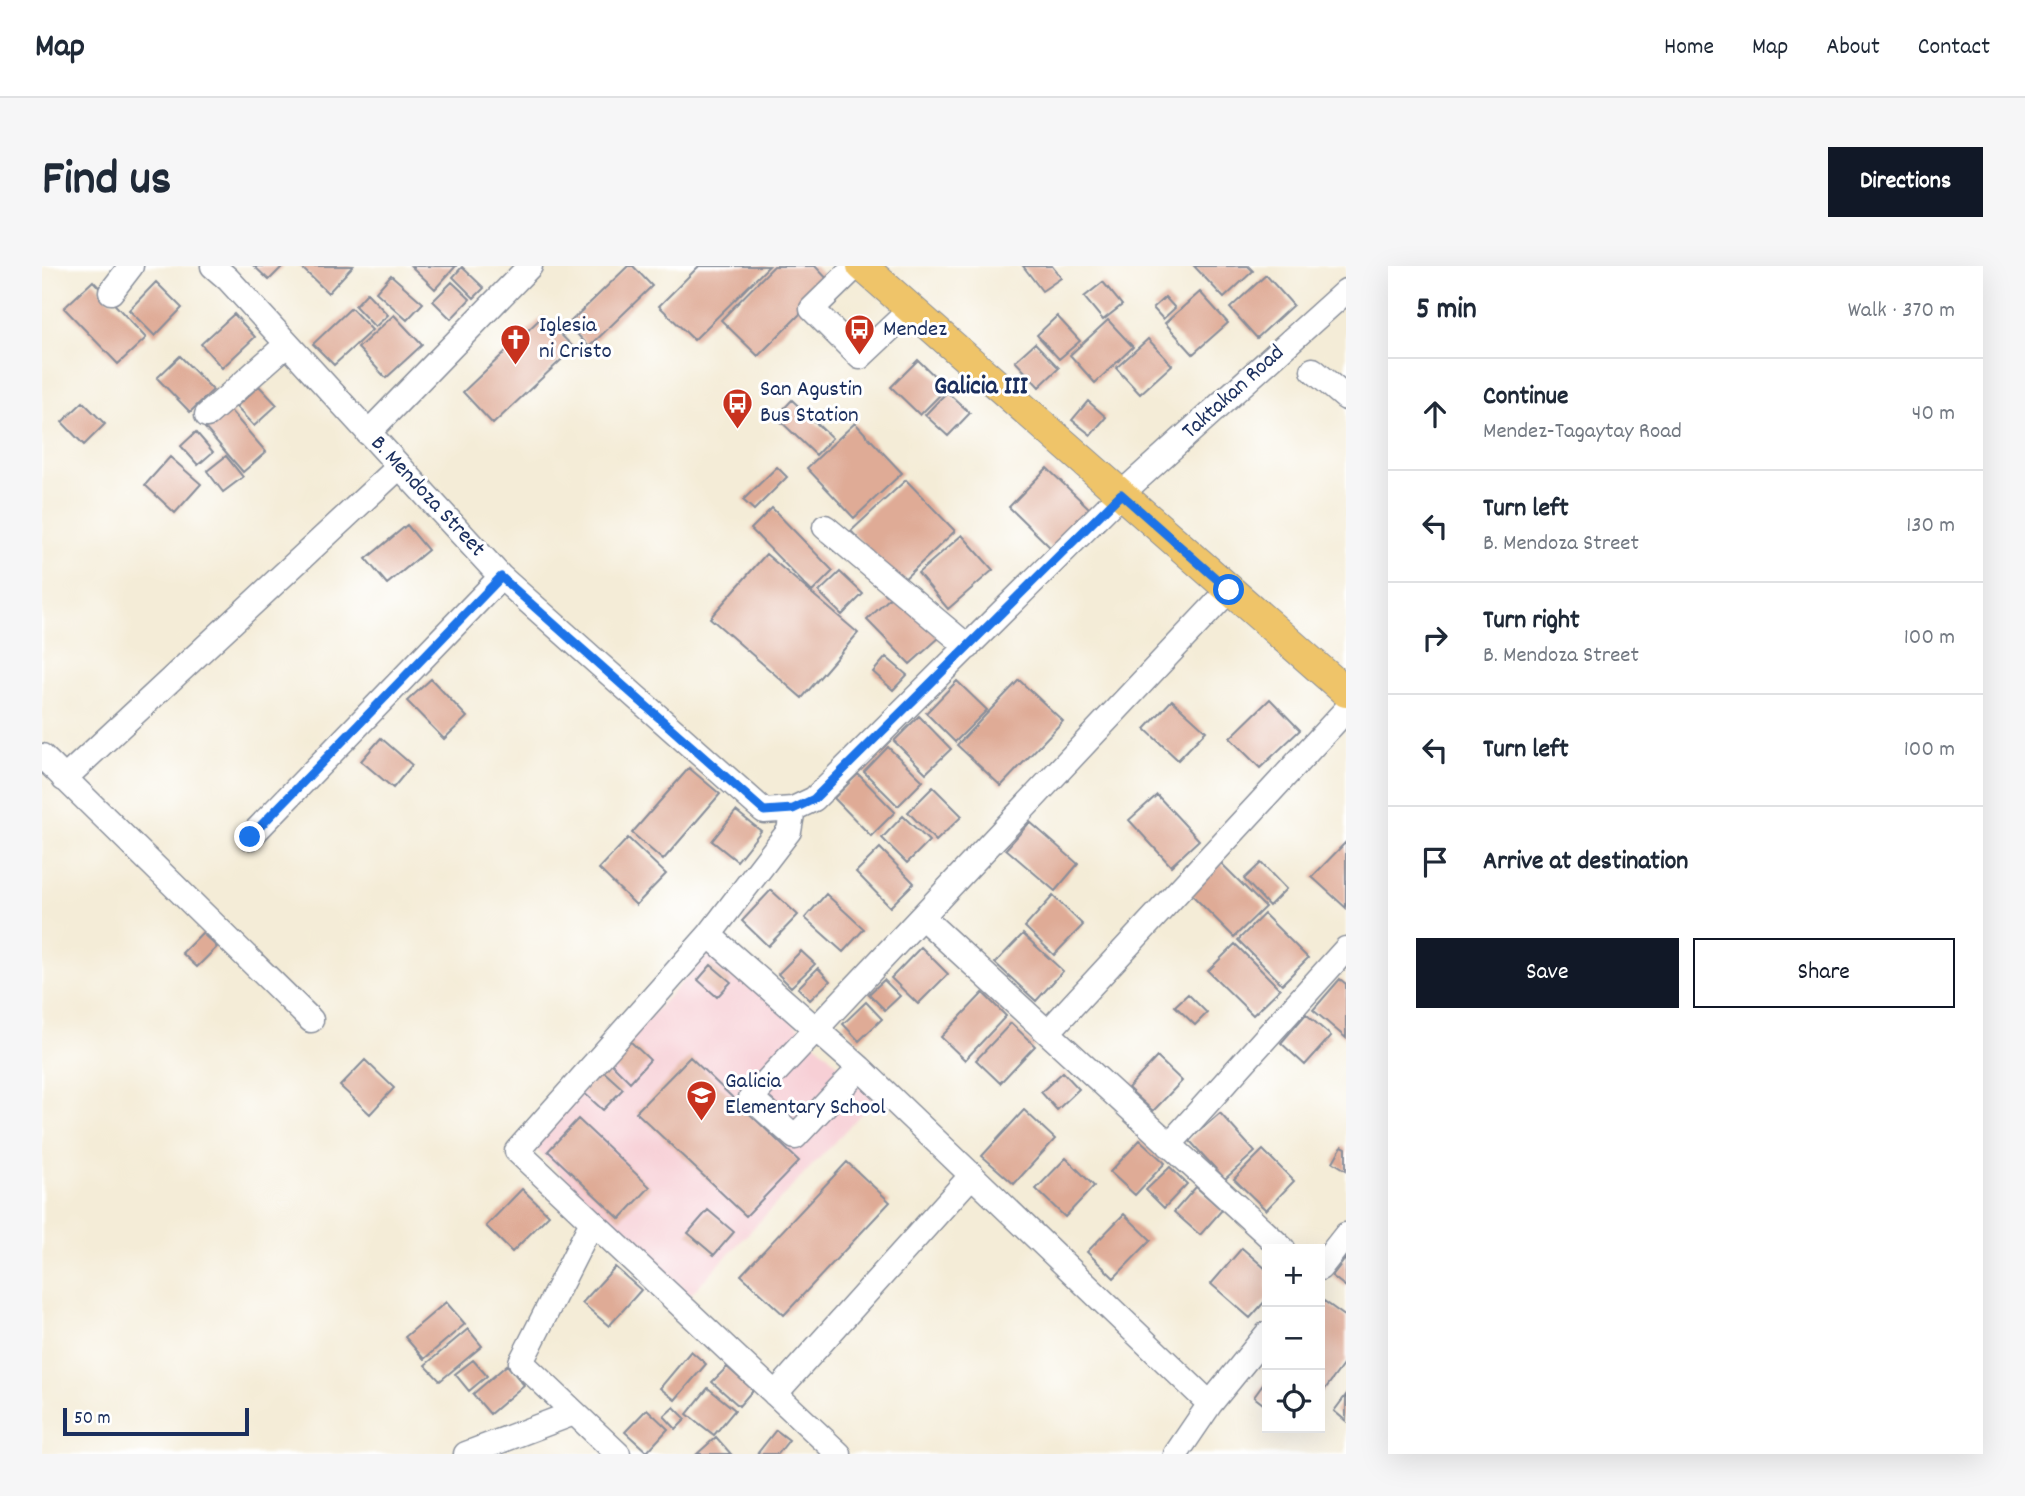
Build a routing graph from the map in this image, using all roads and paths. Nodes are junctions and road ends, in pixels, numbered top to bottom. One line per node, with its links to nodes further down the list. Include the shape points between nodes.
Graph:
1 (131, 266): 7 (street)
2 (213, 266): 9 (street, B. Mendoza Street)
3 (530, 266): 13 (street)
4 (856, 266): 8 (street, via 812,309 860,357)
5 (862, 266): 8 (main road)
6 (1346, 291): 15 (street, Taktakan Road)
7 (111, 292)
8 (911, 309): 15 (main road)
9 (286, 345): 12 (street); 13 (street, B. Mendoza Street)
10 (1313, 370): 11 (street)
11 (1345, 395)
12 (207, 415)
13 (368, 433): 14 (street, B. Mendoza Street)
14 (399, 467): 17 (street, B. Mendoza Street); 23 (street)
15 (1121, 494): 18 (main road); 19 (street)
16 (825, 527): 19 (street)
17 (501, 577): 24 (street, B. Mendoza Street, via 764,811); 25 (street)
18 (1229, 590): 20 (main road); 26 (street)
19 (968, 646): 24 (street, via 814,799)
20 (1346, 692)
21 (1346, 710): 31 (street)
22 (42, 756): 23 (street)
23 (64, 779): 29 (street)
24 (793, 809): 27 (street, via 789,831)
25 (250, 837)
26 (922, 917): 30 (street); 31 (street)
27 (709, 935): 30 (street); 35 (street, via 517,1151)
28 (1346, 949): 33 (street)
29 (311, 1020)
30 (817, 1028): 32 (street); 32 (street, via 751,1098 795,1137)
31 (1048, 1032): 33 (street)
32 (860, 1068): 34 (street)
33 (1169, 1145): 37 (street)
34 (972, 1175): 40 (street); 41 (street)
35 (592, 1222): 40 (street); 42 (street, via 522,1362)
36 (1346, 1235): 38 (street)
37 (1278, 1244)
38 (1325, 1262)
39 (1262, 1340): 41 (street)
40 (775, 1394): 45 (street)
41 (1210, 1404): 46 (street)
42 (574, 1413): 43 (street); 44 (street)
43 (466, 1454)
44 (618, 1454)
45 (839, 1454)
46 (1176, 1454)

